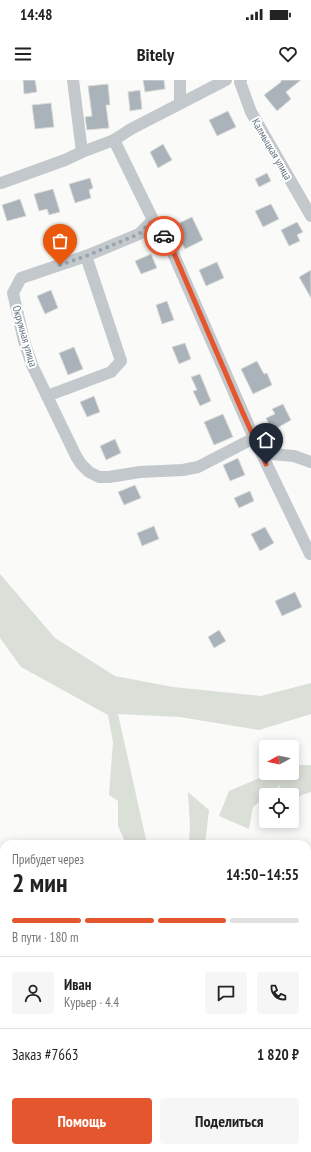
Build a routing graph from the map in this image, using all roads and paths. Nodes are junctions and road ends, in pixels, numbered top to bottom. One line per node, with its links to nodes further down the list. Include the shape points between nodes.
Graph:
1 (72, 80): 7 (street)
2 (180, 80): 5 (street)
3 (226, 80): 5 (street)
4 (241, 80): 9 (street, Калмыцкая улица, via 251,112)
5 (180, 103): 6 (street)
6 (114, 140): 7 (street); 10 (street)
7 (82, 152): 8 (street)
8 (1, 183)
9 (311, 216)
10 (153, 220): 11 (street, Окружная улица, via 139,234); 13 (street, via 170,244)
11 (86, 256): 12 (street, via 121,361 111,372); 12 (street, Окружная улица, via 21,278 13,293 26,347)
12 (47, 396): 13 (street, Окружная улица, via 81,464 99,477 198,467)
13 (254, 438): 14 (street, via 271,454 294,456); 15 (street)
14 (311, 462)
15 (310, 554)

